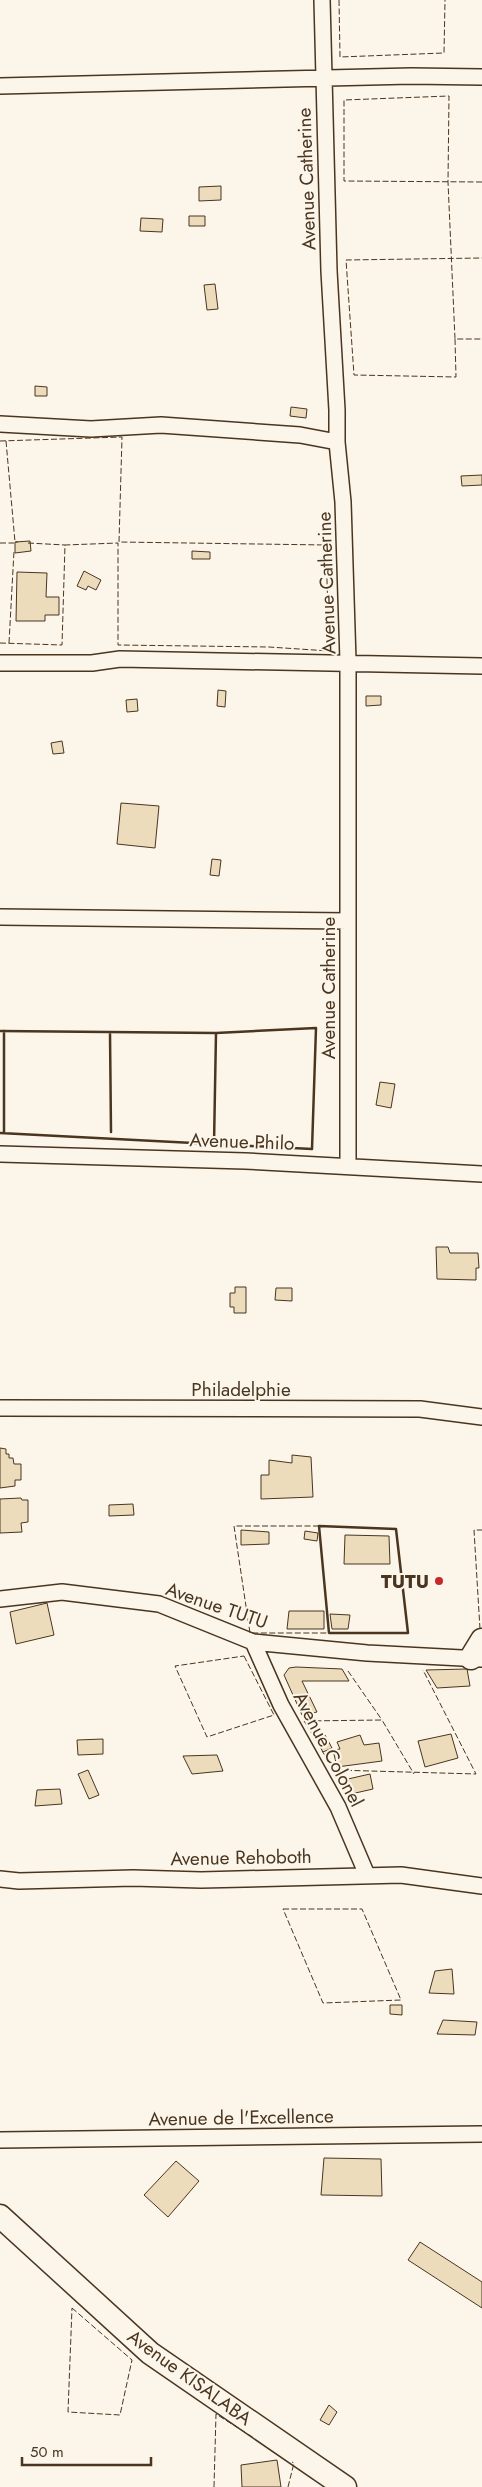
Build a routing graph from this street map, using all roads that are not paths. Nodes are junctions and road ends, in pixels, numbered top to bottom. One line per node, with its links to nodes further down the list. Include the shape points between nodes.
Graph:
1 (322, 0): 3 (street, Avenue Catherine)
2 (482, 77): 3 (street)
3 (324, 78): 4 (street); 6 (street, Avenue Catherine)
4 (0, 86)
5 (0, 424): 6 (street, via 91,429 161,425)
6 (337, 442): 8 (street, Avenue Catherine, via 343,502)
7 (0, 663): 8 (street, via 92,663 120,659)
8 (348, 664): 9 (street); 11 (street, Avenue Catherine)
9 (482, 666)
10 (0, 917): 11 (street)
11 (348, 921): 13 (street, Avenue Catherine)
12 (0, 1154): 13 (street, Avenue Philo)
13 (348, 1166): 14 (street, Avenue Philo)
14 (482, 1174)
15 (0, 1408): 16 (street, Philadelphie, via 420,1410)
16 (482, 1417)
17 (0, 1598): 18 (street, Avenue TUTU, via 62,1592 159,1604)
18 (253, 1642): 19 (street, Avenue TUTU, via 367,1653); 20 (street, Avenue Colonel, via 281,1705 338,1807)
19 (478, 1652)
20 (367, 1875): 21 (street, Avenue Rehoboth, via 201,1880); 22 (street, Avenue Rehoboth, via 400,1875)
21 (0, 1879)
22 (482, 1886)
23 (482, 2134): 24 (street, Avenue de l'Excellence)
24 (0, 2140)
25 (0, 2216): 26 (street, Avenue KISALABA, via 150,2353)
26 (345, 2487)

